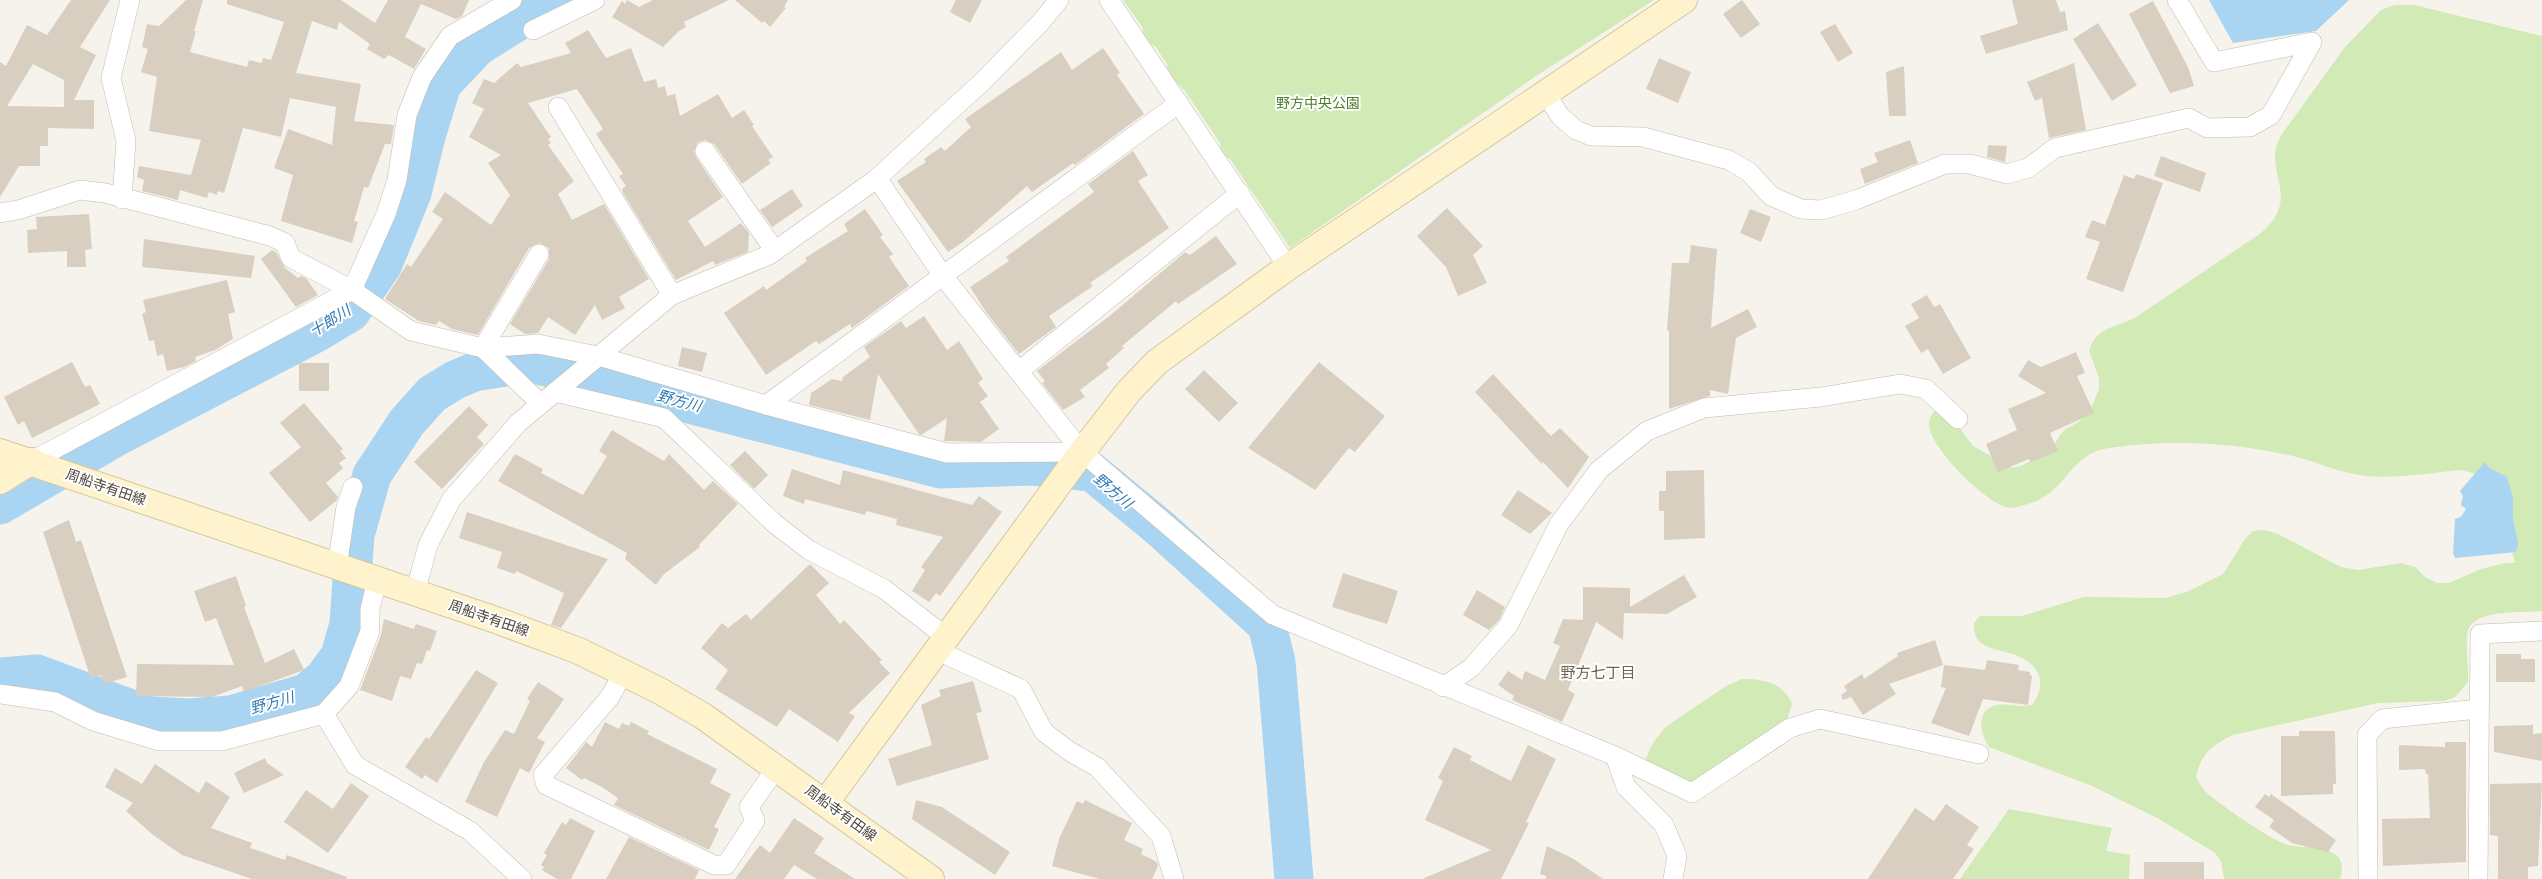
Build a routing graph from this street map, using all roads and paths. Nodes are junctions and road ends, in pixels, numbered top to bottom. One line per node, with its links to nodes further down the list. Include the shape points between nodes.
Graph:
1 (130, 0): 15 (street, via 111,78 126,141)
2 (512, 0): 21 (street, via 450,36 422,77 407,115 397,180 386,214)
3 (596, 0): 8 (street)
4 (1059, 0): 13 (street, via 983,81)
5 (1109, 0): 10 (street)
6 (1684, 0): 9 (street)
7 (2177, 0): 9 (street, via 2214,62 2312,42 2270,115 2250,128 2207,128 2189,118 2055,148 2028,168 2007,174 1970,164 1945,164 1856,200 1821,210 1801,209 1772,196 1749,172 1729,160 1643,137 1592,136 1576,130 1560,116)
8 (533, 30)
9 (1546, 94): 19 (street)
10 (1179, 103): 14 (street); 20 (street)
11 (558, 107): 22 (street)
12 (705, 151): 17 (street)
13 (877, 178): 17 (street); 20 (street)
14 (1240, 192): 19 (street); 25 (street)
15 (122, 199): 16 (street, via 80,190 18,210); 21 (street, via 270,236 285,243 291,258)
16 (0, 212)
17 (775, 251): 22 (street)
18 (539, 254): 23 (street)
19 (1288, 267): 31 (street, via 1156,362 1129,390)
20 (943, 276): 25 (street); 28 (street)
21 (352, 290): 23 (street, via 411,331); 32 (street)
22 (672, 295): 24 (street)
23 (483, 348): 24 (street, via 538,344); 27 (street)
24 (594, 359): 26 (street); 28 (street)
25 (1019, 371): 31 (street)
26 (559, 389): 27 (street); 39 (street, via 664,418 782,529 809,550 884,589)
27 (541, 404): 37 (street, via 518,423 451,500 428,545)
28 (766, 406): 31 (street, via 947,453)
29 (1958, 419): 41 (street, via 1926,389 1900,384 1821,397 1704,408 1647,431 1599,470 1559,524 1508,626 1471,668)
30 (0, 452): 32 (street, 周船寺有田線)
31 (1082, 452): 39 (street); 41 (street, via 1273,615)
32 (32, 461): 33 (street); 35 (street, 周船寺有田線)
33 (0, 481)
34 (353, 487): 35 (street, via 346,507)
35 (337, 568): 36 (street, 周船寺有田線)
36 (377, 580): 37 (street, 周船寺有田線); 44 (street, via 370,609 370,631 348,686)
37 (415, 593): 40 (street, 周船寺有田線, via 579,651)
38 (2542, 631): 43 (street, via 2480,634)
39 (941, 644): 48 (street); 51 (street, via 1021,689 1044,732 1097,767 1161,836)
40 (624, 673): 47 (street, 周船寺有田線, via 703,716); 47 (street, via 610,697 543,775 546,785 714,865 726,865 755,821 749,807)
41 (1444, 687): 46 (street)
42 (0, 694): 44 (street, via 55,702 94,721 159,741 222,742)
43 (2478, 709): 53 (street, via 2382,719 2367,735); 54 (street)
44 (324, 714): 49 (street, via 355,765 470,831)
45 (1979, 754): 46 (street, via 1820,719 1790,728 1692,793)
46 (1615, 756): 52 (street, via 1626,787 1664,825 1677,856)
47 (777, 767): 48 (street, 周船寺有田線)
48 (826, 802): 50 (street, 周船寺有田線)
49 (522, 879)
50 (931, 879)
51 (1174, 879)
52 (1673, 879)
53 (2368, 879)
54 (2478, 879)

